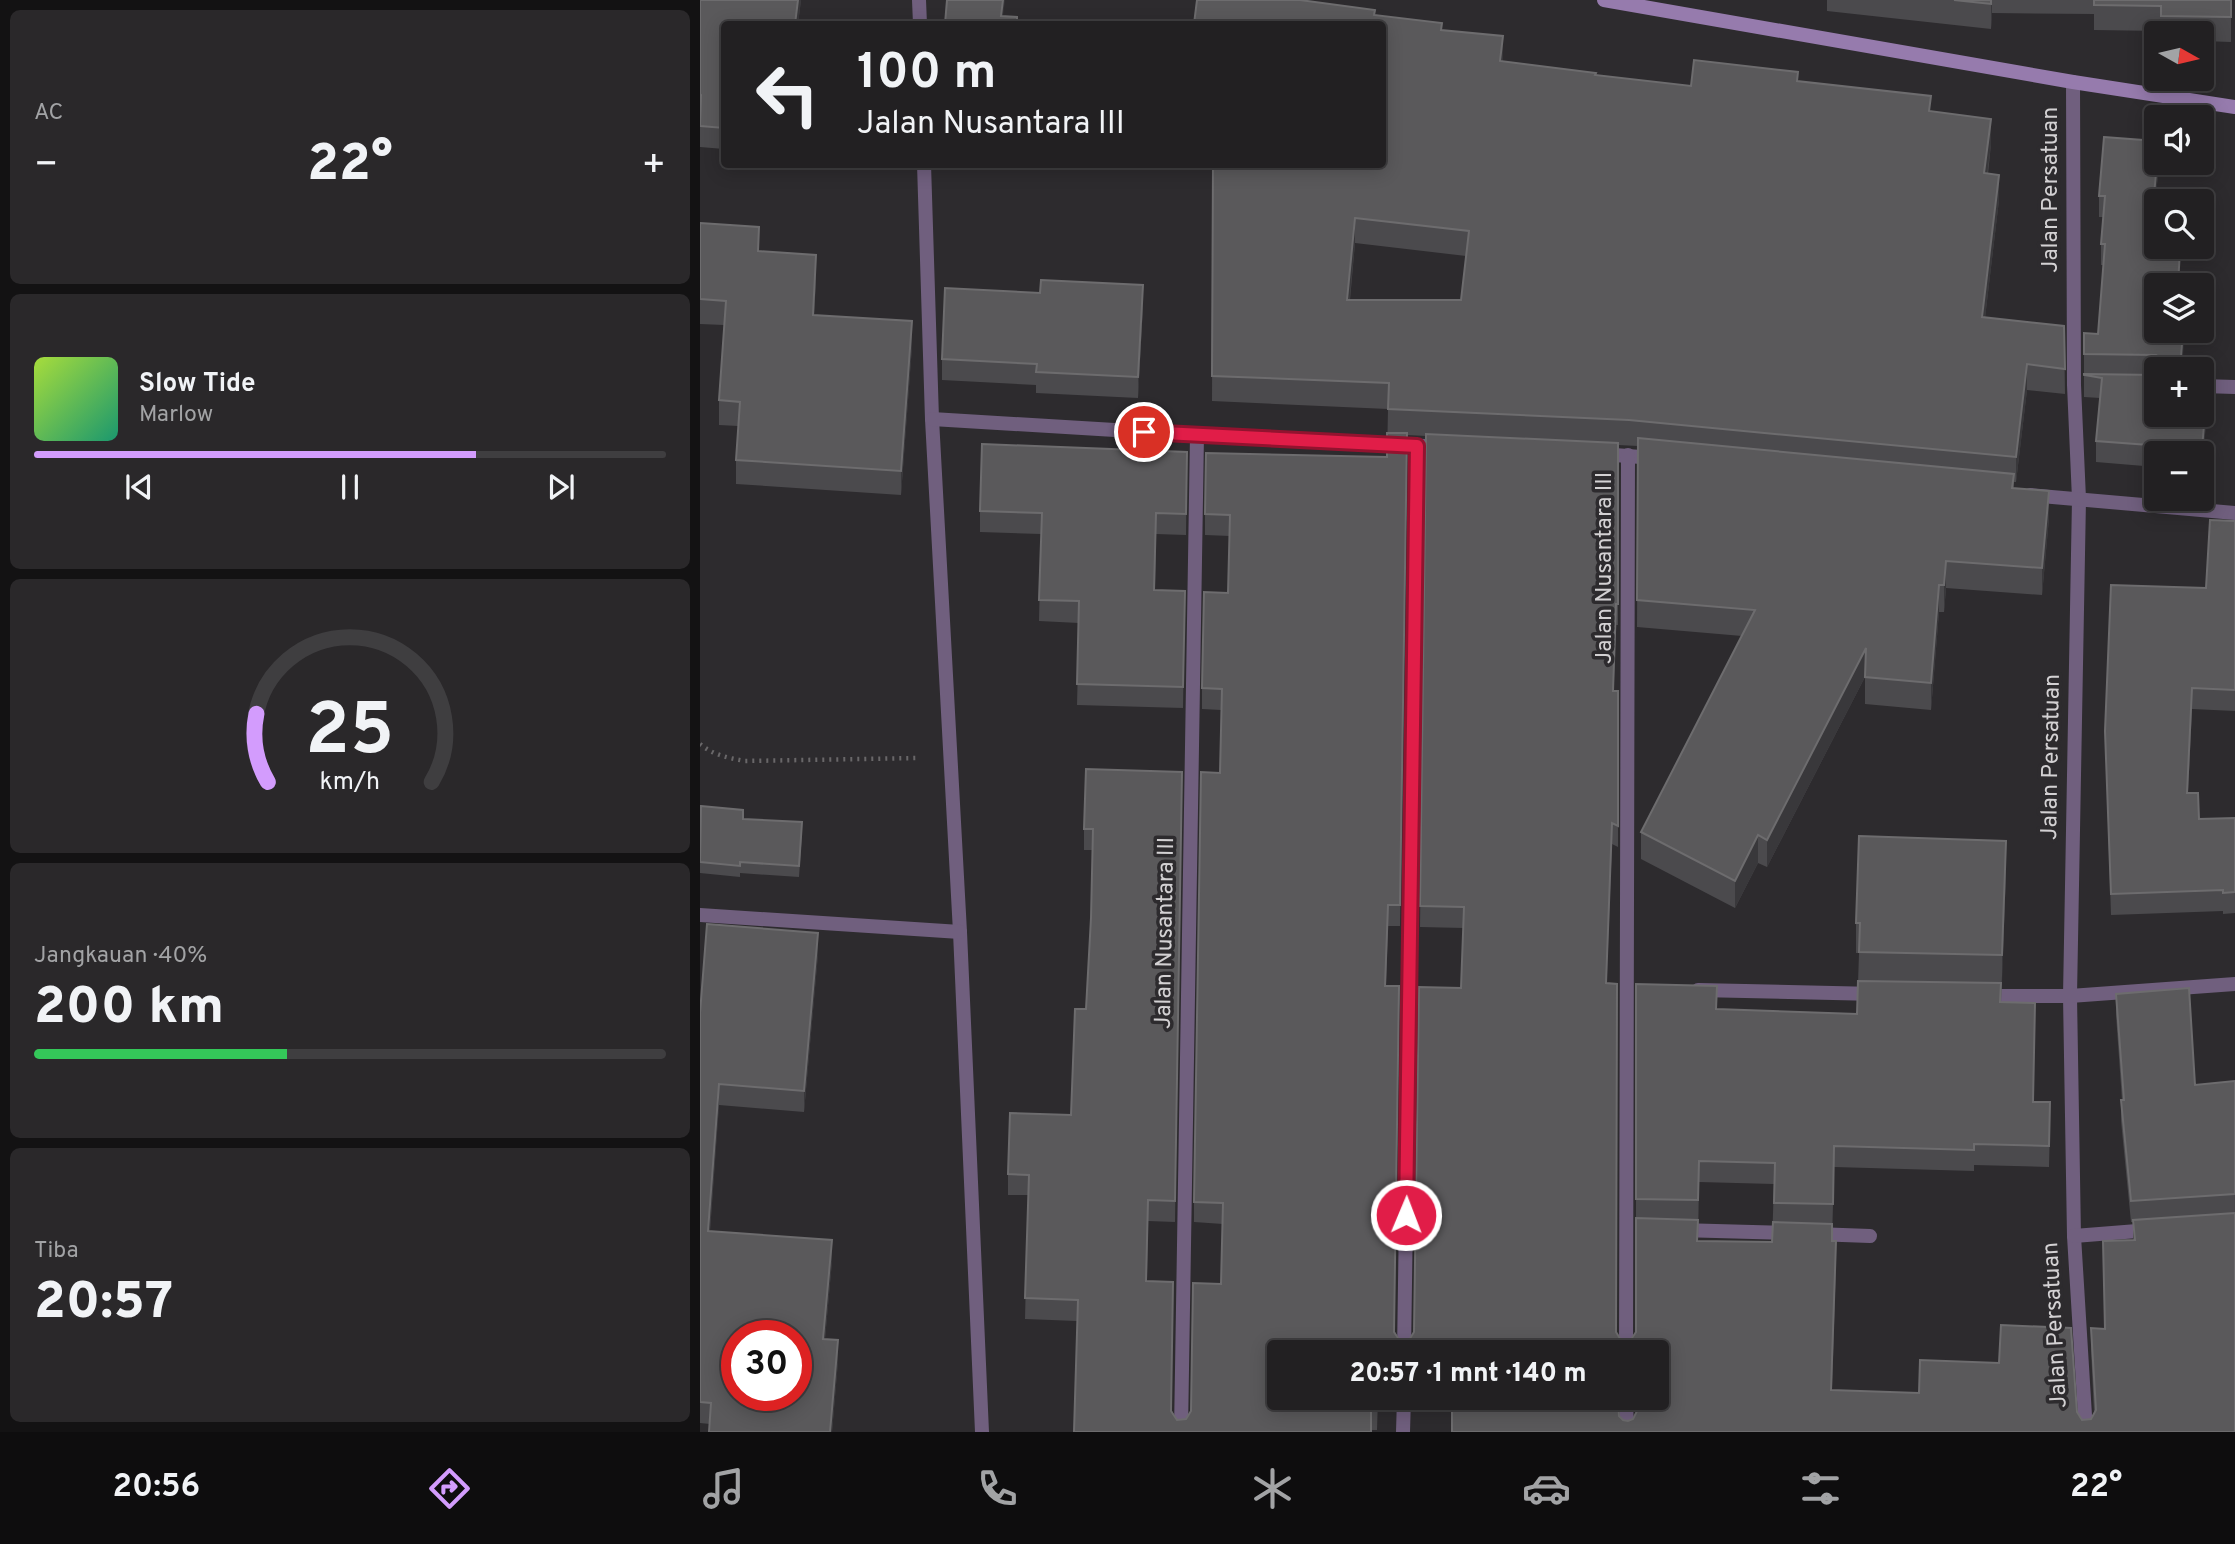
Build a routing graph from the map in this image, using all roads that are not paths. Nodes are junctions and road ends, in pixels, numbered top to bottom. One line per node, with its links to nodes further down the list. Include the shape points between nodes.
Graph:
1 (919, 0): 3 (street)
2 (1604, 0): 4 (main road)
3 (920, 21)
4 (2073, 82): 5 (main road); 17 (street, Jalan Persatuan, via 2081,385)
5 (2235, 107)
6 (924, 168): 9 (street)
7 (2214, 386): 8 (street)
8 (2235, 387)
9 (932, 419): 10 (street); 20 (street)
10 (1197, 435): 11 (street); 35 (street, Jalan Nusantara III)
11 (1417, 446): 12 (street); 30 (street)
12 (1456, 448)
13 (1588, 453): 14 (street, Jalan Nusantara III)
14 (1628, 455): 15 (street, Jalan Nusantara III); 31 (street, Jalan Nusantara III, via 1633,1229)
15 (1669, 459)
16 (2010, 493): 17 (street)
17 (2078, 499): 18 (street); 25 (street, Jalan Persatuan)
18 (2235, 513)
19 (700, 915): 20 (street)
20 (960, 932): 34 (street)
21 (2235, 984): 25 (street)
22 (1680, 989): 23 (street)
23 (1893, 994)
24 (1969, 995): 25 (street)
25 (2070, 996): 29 (street, Jalan Persatuan)
26 (2168, 1229): 29 (street)
27 (1667, 1230): 28 (street)
28 (1870, 1236)
29 (2074, 1236): 38 (street, Jalan Persatuan)
30 (1404, 1340)
31 (1627, 1340)
32 (1404, 1410): 36 (street)
33 (1626, 1410): 37 (street)
34 (982, 1432)
35 (1181, 1432)
36 (1403, 1432)
37 (1627, 1432)
38 (2086, 1432)

